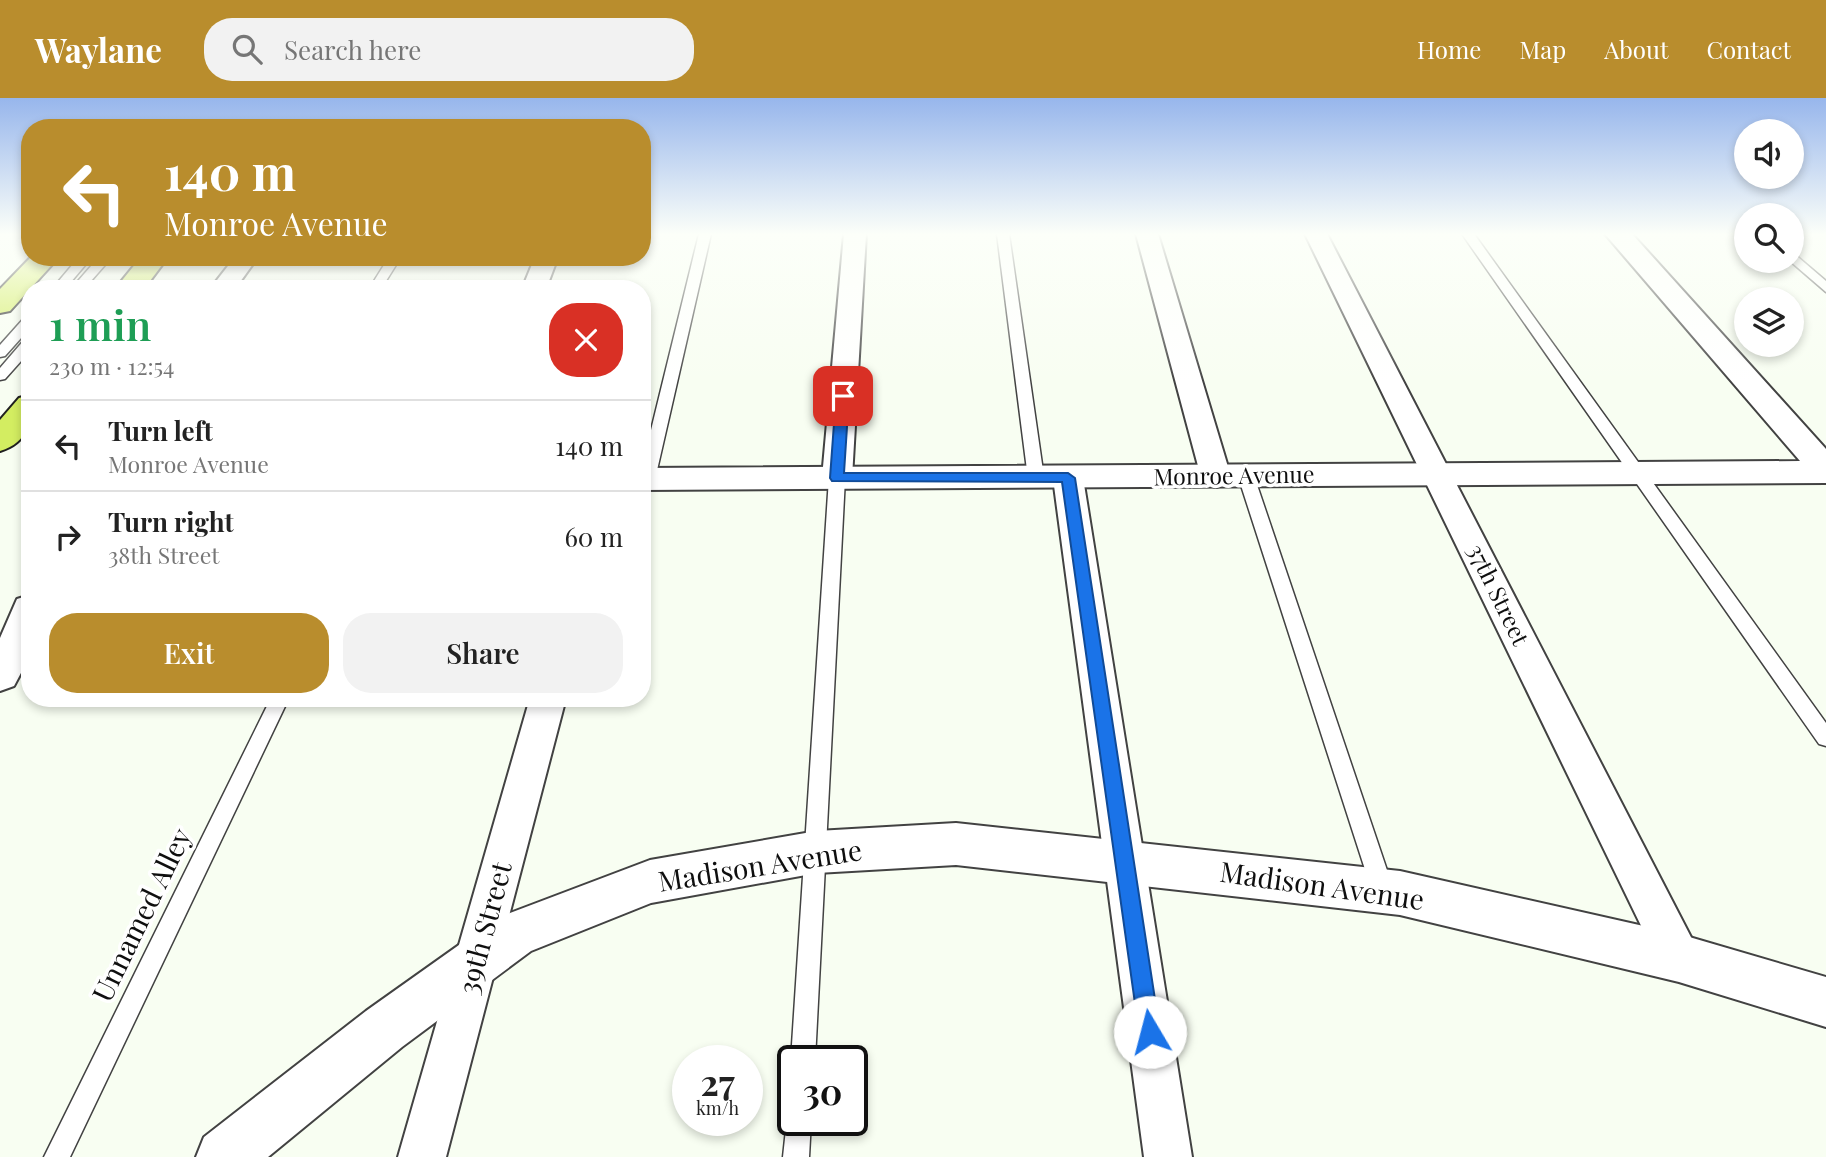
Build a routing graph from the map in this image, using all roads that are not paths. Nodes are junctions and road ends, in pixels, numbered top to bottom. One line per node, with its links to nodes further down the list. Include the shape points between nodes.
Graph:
1 (21, 283): 9 (highway)
2 (693, 283): 16 (lane)
3 (851, 283): 21 (street)
4 (1013, 283): 22 (lane)
5 (1164, 283): 20 (street)
6 (1341, 283): 19 (street, 37th Street)
7 (1503, 283): 18 (lane)
8 (1661, 283): 17 (street)
9 (0, 305)
10 (21, 330): 12 (lane)
11 (21, 352): 13 (lane)
12 (0, 353)
13 (0, 376)
14 (21, 416): 15 (highway)
15 (0, 440)
16 (651, 454)
17 (1826, 471): 18 (street, Monroe Avenue)
18 (1639, 473): 19 (street, Monroe Avenue); 28 (lane)
19 (1438, 475): 20 (street, Monroe Avenue); 32 (street, 37th Street)
20 (1231, 476): 22 (street, Monroe Avenue); 31 (lane)
21 (837, 478): 22 (street, Monroe Avenue); 23 (street, Monroe Avenue); 29 (lane)
22 (1052, 478): 30 (street)
23 (651, 479)
24 (21, 635): 25 (street)
25 (0, 675)
26 (276, 707): 37 (lane, Unnamed Alley)
27 (545, 707): 33 (street, 39th Street)
28 (1826, 738)
29 (817, 852): 30 (street, Madison Avenue, via 956,844); 33 (street, Madison Avenue, via 650,882 514,934); 35 (lane)
30 (1124, 861): 31 (street, Madison Avenue); 41 (street)
31 (1382, 891): 32 (street, Madison Avenue)
32 (1679, 958): 34 (street, Madison Avenue)
33 (474, 964): 38 (street, Madison Avenue); 39 (street, 39th Street)
34 (1826, 1002)
35 (804, 1045)
36 (798, 1136): 40 (lane)
37 (57, 1157)
38 (223, 1157)
39 (422, 1157)
40 (796, 1157)
41 (1168, 1157)

